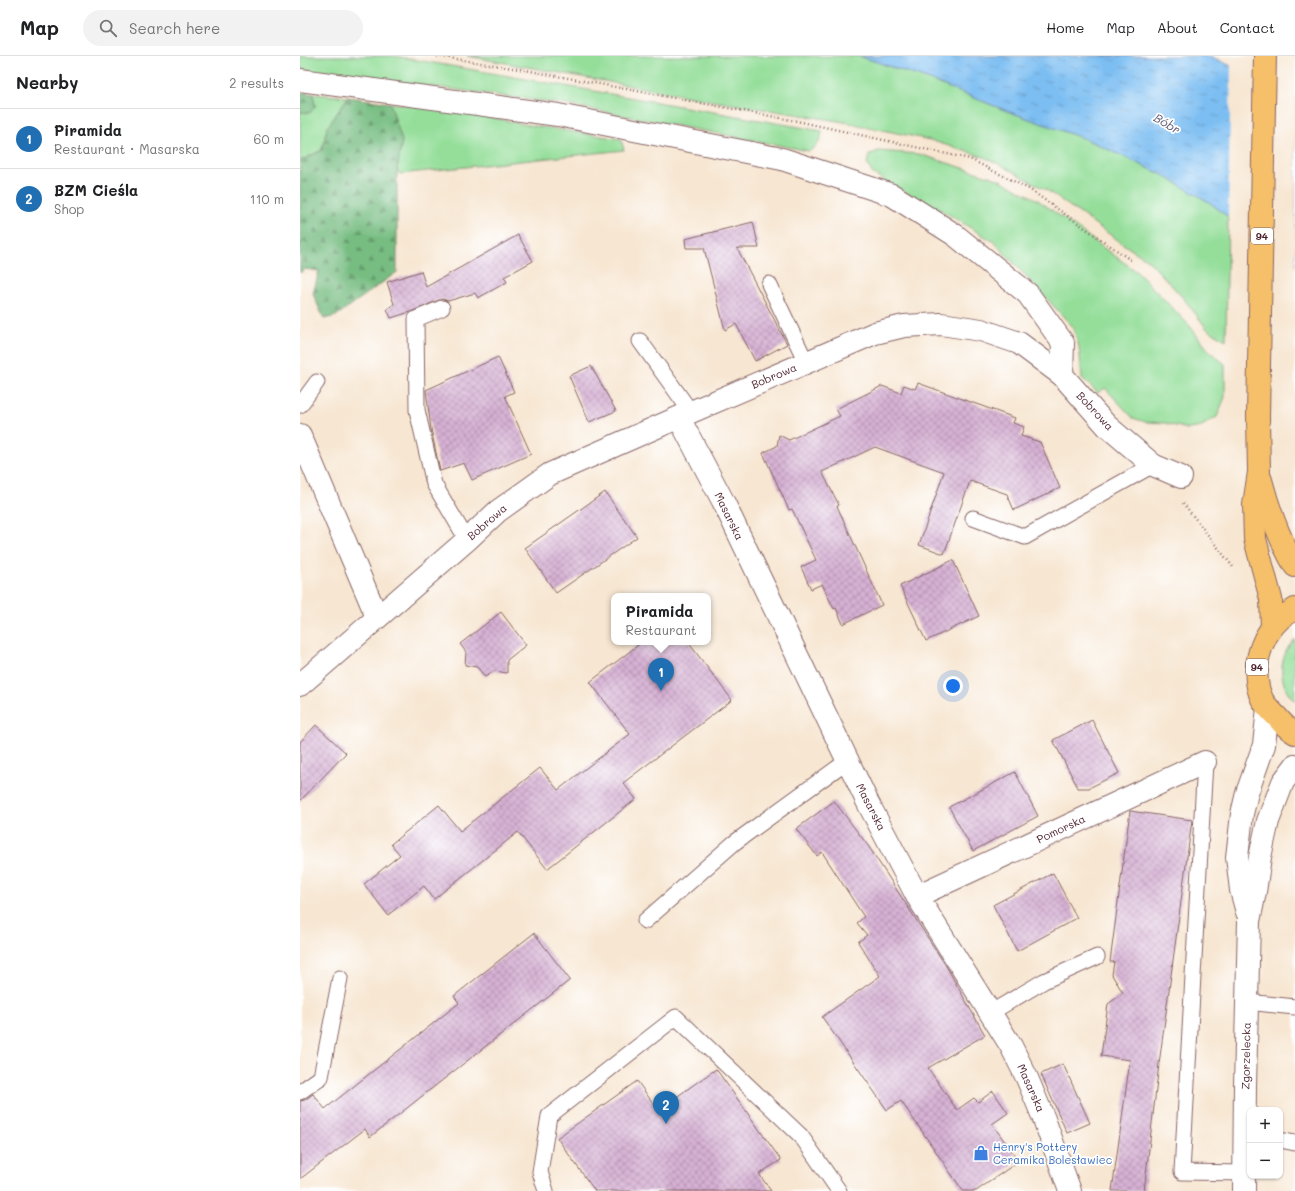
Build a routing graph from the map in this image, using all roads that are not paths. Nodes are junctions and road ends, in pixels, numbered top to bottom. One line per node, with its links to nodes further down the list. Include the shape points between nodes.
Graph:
1 (1265, 56): 13 (main road, 94)
2 (300, 80): 7 (street, via 558,115 620,127 782,159 892,195 955,235 1028,294 1063,343)
3 (769, 284): 6 (lane)
4 (442, 308): 16 (lane, via 416,319 417,410 434,484)
5 (640, 341): 10 (lane)
6 (806, 362): 7 (street, Bobrowa, via 875,333 904,326 941,324 981,330 1019,343); 10 (street, Bobrowa)
7 (1062, 375): 12 (street, Bobrowa, via 1107,426)
8 (317, 382): 9 (lane)
9 (300, 405)
10 (685, 415): 16 (street, Bobrowa, via 550,474 498,511); 24 (street, Masarska, via 723,501)
11 (300, 435): 19 (street)
12 (1153, 465): 14 (street, Bobrowa); 15 (lane, via 1025,537)
13 (1259, 472): 17 (main road, 94, via 1268,506); 20 (main road, 94, via 1254,505 1255,539 1271,599)
14 (1181, 477)
15 (973, 518)
16 (467, 540): 19 (street, Bobrowa)
17 (1295, 566)
18 (1295, 609): 20 (main road, 94)
19 (377, 617): 21 (street, Bobrowa)
20 (1272, 627): 22 (main road, 94, via 1262,644 1257,662 1257,681 1262,699)
21 (300, 685)
22 (1268, 708): 23 (main road, 94); 29 (street, Zgorzelecka, via 1264,745 1247,793 1238,851 1242,890)
23 (1295, 733)
24 (847, 761): 27 (street, Masarska); 28 (lane, via 734,843)
25 (1205, 762): 27 (street, Pomorska); 40 (lane, via 1182,1172)
26 (1295, 766): 29 (street, Zgorzelecka, via 1284,782 1268,821)
27 (918, 896): 34 (street, Masarska)
28 (645, 920)
29 (1249, 921): 32 (street, Zgorzelecka)
30 (1097, 957): 34 (lane, via 1044,981)
31 (340, 978): 35 (lane, via 321,1077)
32 (1247, 1002): 33 (lane); 36 (street, Zgorzelecka)
33 (1295, 1007)
34 (990, 1013): 43 (street, Masarska, via 1027,1078)
35 (300, 1092)
36 (1247, 1118)
37 (1283, 1141): 39 (lane)
38 (1247, 1143): 40 (street, Zgorzelecka)
39 (1295, 1143)
40 (1244, 1182)
41 (546, 1191): 42 (lane, via 540,1172 549,1116 676,1017 801,1136)
42 (839, 1191)
43 (1070, 1191)

